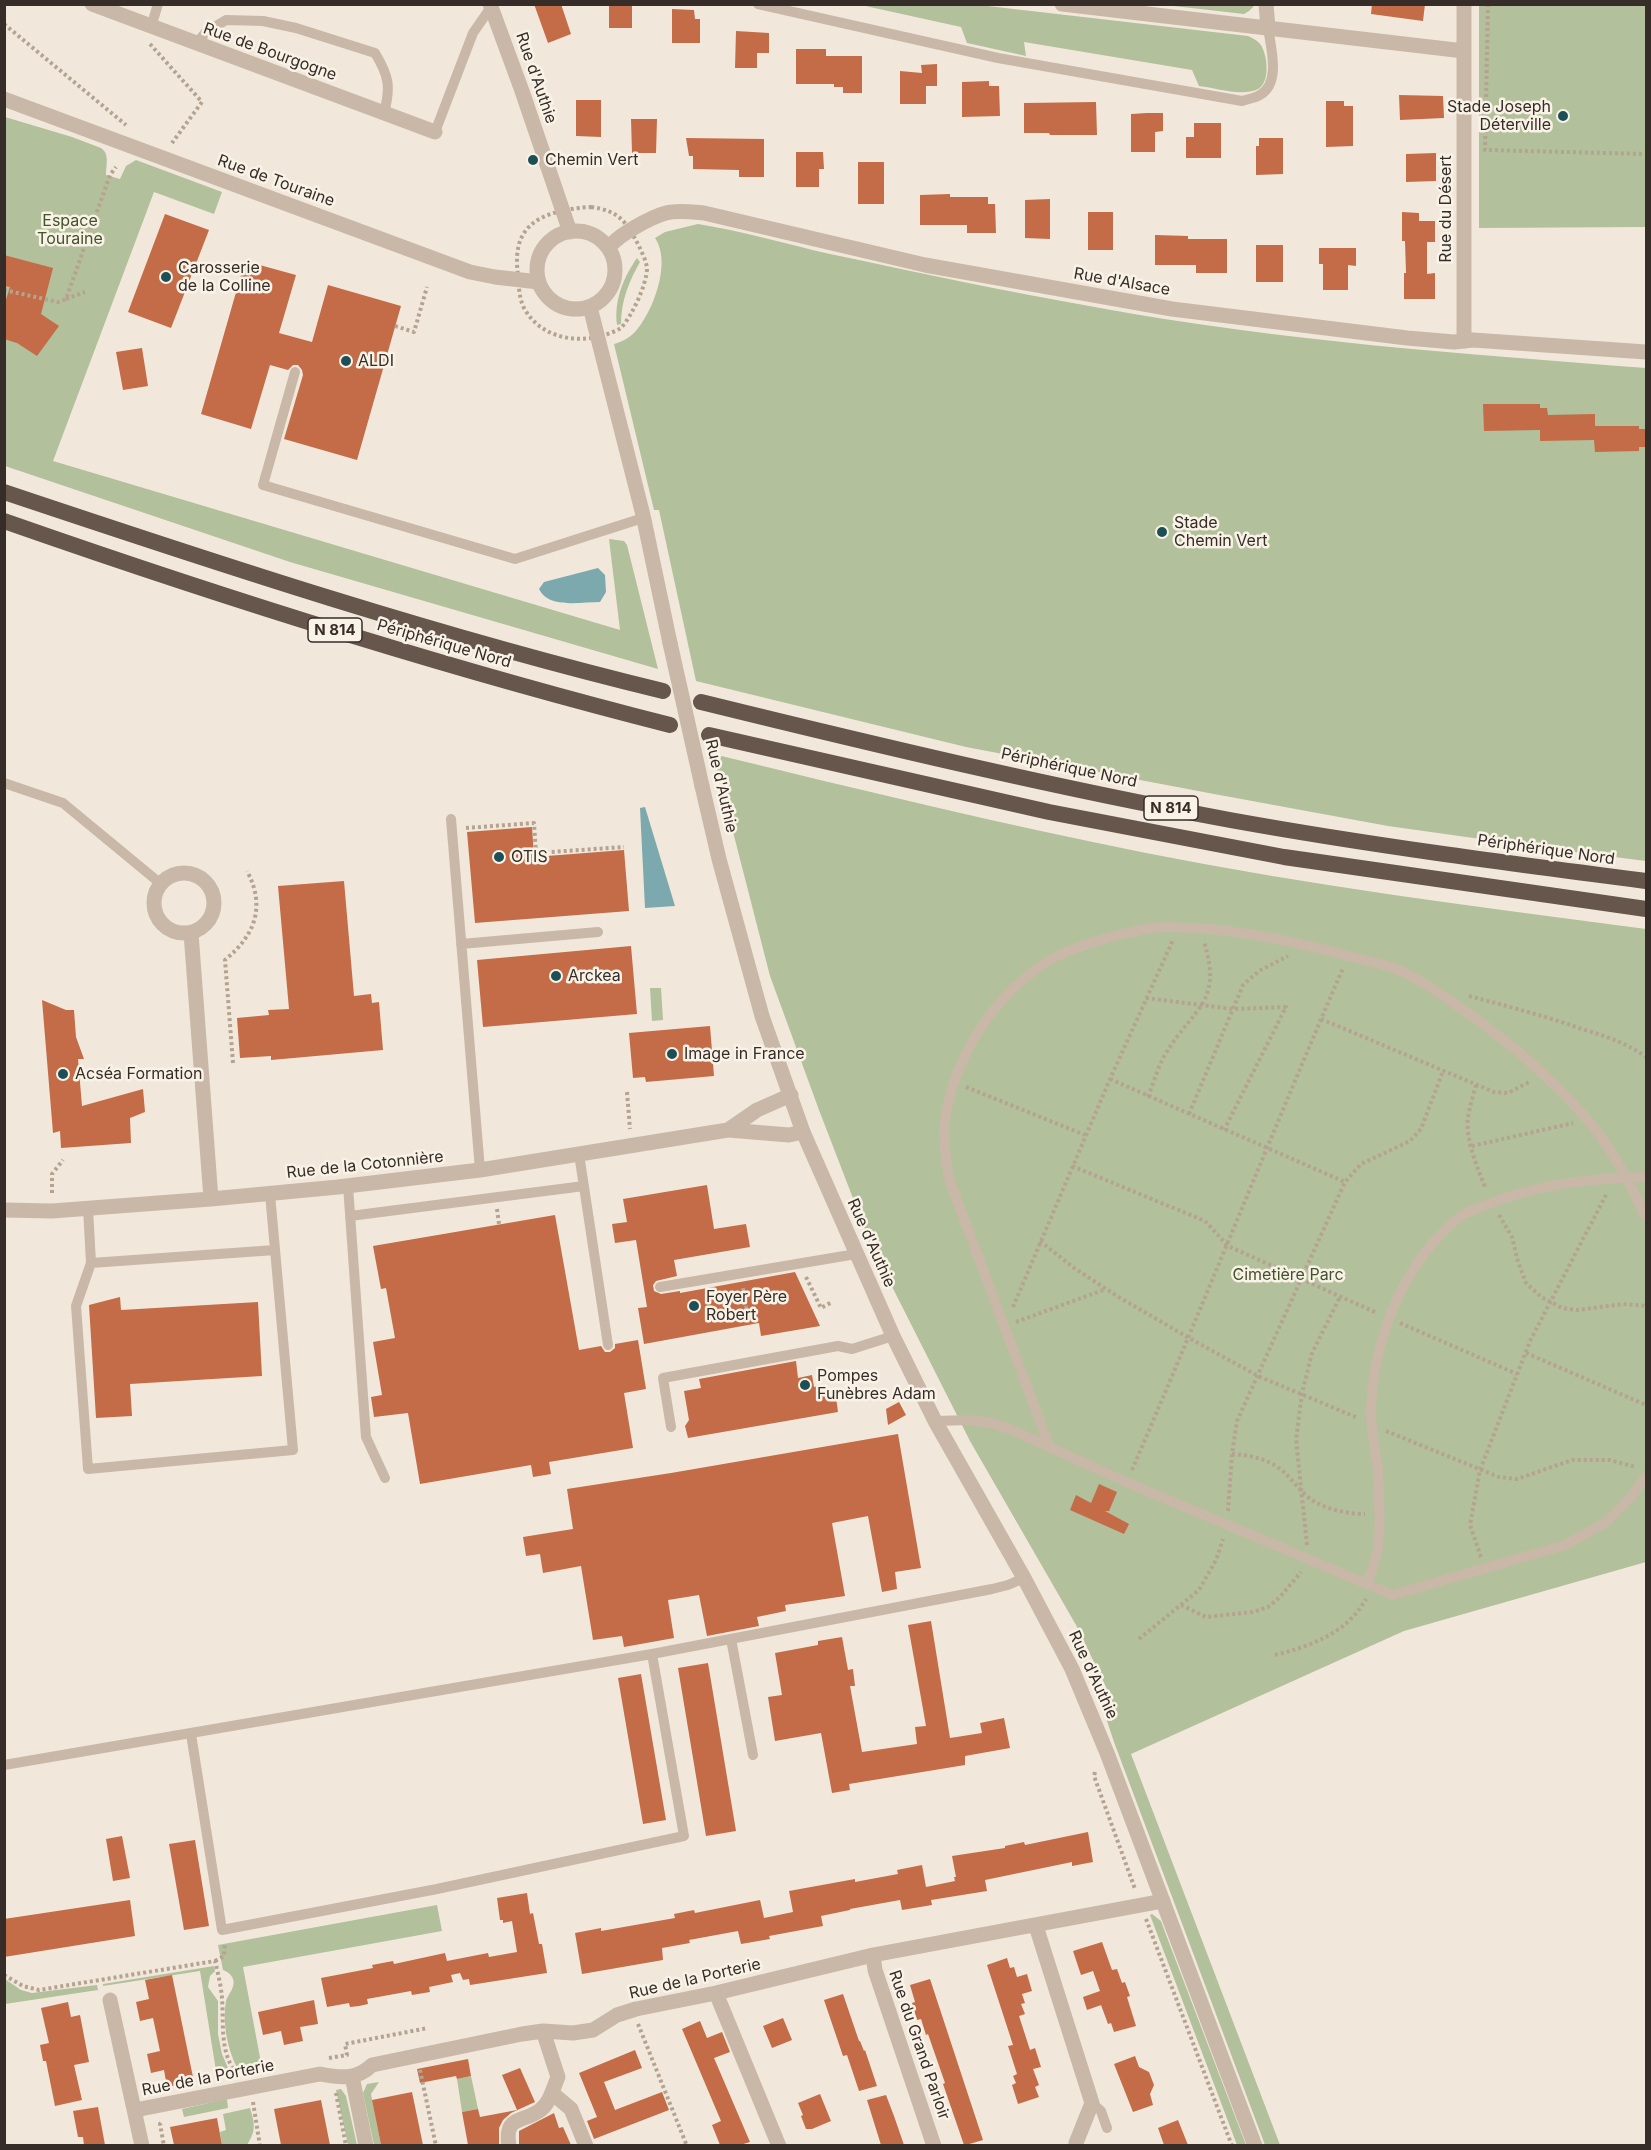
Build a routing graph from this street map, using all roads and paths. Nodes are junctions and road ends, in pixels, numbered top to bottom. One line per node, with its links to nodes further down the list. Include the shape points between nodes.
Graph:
1 (93, 4): 11 (street, Rue de Bourgogne)
2 (158, 4): 11 (lane)
3 (758, 4): 10 (lane, via 998,58 1242,101 1258,97 1271,82)
4 (1062, 4): 10 (street)
5 (1266, 4): 10 (street)
6 (1464, 4): 13 (street, Rue du Désert)
7 (1488, 4): 19 (path, via 1485,150)
8 (491, 6): 17 (lane, via 473,33); 24 (street, Rue d'Authie)
9 (4, 24): 16 (path)
10 (1268, 28): 13 (street)
11 (146, 31): 12 (street, Rue de Bourgogne); 18 (path, via 202,102)
12 (196, 44): 15 (street, Rue de Bourgogne); 15 (lane, via 206,32 226,20 263,21 375,53 388,79)
13 (1464, 51): 38 (street, Rue du Désert)
14 (4, 99): 28 (street, Rue de Touraine, via 462,269)
15 (384, 112): 17 (street, Rue de Bourgogne)
16 (126, 126)
17 (435, 132)
18 (172, 143)
19 (1647, 154)
20 (116, 167): 33 (path)
21 (573, 208): 23 (path, via 603,209)
22 (550, 215): 27 (path, via 528,228 520,241)
23 (626, 222)
24 (570, 232): 26 (street, via 592,234); 28 (street, via 550,241 543,250 538,260)
25 (638, 245): 36 (path, via 647,271 642,286 626,322)
26 (609, 248): 34 (street, via 616,271 614,282 609,293); 38 (street, Rue d'Alsace, via 613,242 666,213 704,213 925,265 1161,307 1407,338)
27 (517, 273)
28 (539, 282): 34 (street, via 543,292 559,306)
29 (427, 287): 35 (path, via 414,332)
30 (5, 290): 33 (path, via 58,302)
31 (519, 291): 37 (path, via 525,310 539,326 570,339)
32 (85, 292): 33 (path)
33 (66, 299)
34 (590, 307): 42 (street, Rue d'Authie)
35 (395, 326)
36 (608, 333)
37 (588, 337)
38 (1464, 341): 39 (street, Rue d'Alsace)
39 (1647, 352)
40 (295, 372): 42 (lane, via 263,485 515,559)
41 (4, 492): 44 (highway, Périphérique Nord / N 814, via 386,615)
42 (644, 518): 74 (street, Rue d'Authie, bridge, via 719,859 762,1016)
43 (4, 522): 46 (highway, Périphérique Nord / N 814, via 376,643)
44 (663, 691)
45 (701, 702): 51 (highway, Périphérique Nord / N 814, via 1074,789 1229,819)
46 (670, 725)
47 (708, 735): 53 (highway, N 814, via 1048,812 1284,857)
48 (4, 783): 52 (lane, via 63,803)
49 (451, 819): 58 (lane)
50 (247, 871): 67 (path, via 254,884 257,907 252,930 240,948 225,960)
51 (1647, 881)
52 (161, 884): 57 (street, via 154,897 157,917 171,931); 57 (street, via 183,873 193,874 209,885 213,894 212,914 208,922)
53 (1647, 909)
54 (1178, 928): 55 (lane); 62 (path); 71 (lane, via 1160,927 1097,941 1049,961 1004,999 977,1034)
55 (1200, 929): 59 (lane); 63 (path, via 1210,961 1210,986)
56 (598, 932): 58 (lane)
57 (191, 933): 97 (street)
58 (461, 944): 88 (lane)
59 (1308, 946): 60 (lane); 64 (path, via 1259,971 1243,985)
60 (1348, 956): 65 (path); 69 (lane, via 1395,969 1437,992 1495,1032)
61 (1464, 994): 66 (path, via 1541,1014 1612,1039)
62 (1146, 998): 63 (path); 70 (path)
63 (1202, 1006): 64 (path); 75 (path, via 1165,1055)
64 (1233, 1009): 76 (path); 80 (path, via 1286,1007)
65 (1321, 1019): 68 (path); 84 (path)
66 (1647, 1057)
67 (233, 1063)
68 (1443, 1071): 72 (path); 92 (path, via 1421,1129 1410,1141 1361,1164)
69 (1545, 1074): 72 (path, via 1508,1093); 77 (lane)
70 (1110, 1079): 75 (path); 82 (path)
71 (955, 1082): 82 (path); 119 (lane, via 945,1121 949,1179)
72 (1476, 1085): 83 (path, via 1468,1119)
73 (627, 1092): 78 (path)
74 (791, 1095): 79 (street, Rue de la Cotonnière, via 757,1110); 81 (street, Rue d'Authie)
75 (1149, 1096): 76 (path)
76 (1189, 1114): 80 (path)
77 (1586, 1120): 83 (path); 90 (lane)
78 (630, 1129)
79 (728, 1130): 81 (street, Rue de la Cotonnière, via 789,1136); 85 (street, Rue de la Cotonnière)
80 (1224, 1130): 84 (path)
81 (803, 1132): 106 (street, Rue d'Authie)
82 (1085, 1135): 87 (path)
83 (1472, 1146): 98 (path)
84 (1266, 1148): 92 (path); 104 (path)
85 (579, 1154): 88 (street, Rue de la Cotonnière); 94 (lane)
86 (63, 1160): 95 (path, via 51,1174)
87 (1072, 1166): 103 (path); 104 (path, via 1205,1221)
88 (480, 1170): 93 (street, Rue de la Cotonnière)
89 (1647, 1177): 90 (lane)
90 (1626, 1178): 91 (lane); 102 (lane)
91 (1614, 1179): 98 (lane, via 1533,1188); 115 (path)
92 (1345, 1182): 110 (path)
93 (348, 1186): 96 (street, Rue de la Cotonnière); 101 (lane)
94 (584, 1186): 101 (lane); 122 (lane)
95 (52, 1193)
96 (270, 1194): 97 (street, Rue de la Cotonnière); 105 (lane)
97 (211, 1199): 99 (street, Rue de la Cotonnière)
98 (1493, 1202): 115 (path, via 1512,1237 1526,1283); 118 (lane, via 1463,1215 1437,1239 1414,1269)
99 (88, 1208): 100 (street, Rue de la Cotonnière); 107 (lane)
100 (4, 1210)
101 (350, 1216): 136 (lane, via 366,1437)
102 (1647, 1217)
103 (1040, 1241): 112 (path); 119 (path)
104 (1228, 1246): 110 (path); 121 (path)
105 (275, 1250): 107 (lane); 107 (lane, via 293,1450 87,1469 76,1306)
106 (856, 1254): 111 (lane); 120 (street, Rue d'Authie)
107 (91, 1263)
108 (805, 1276): 114 (path, via 821,1308)
109 (741, 1277): 117 (path)
110 (1302, 1280): 113 (path); 125 (path)
111 (660, 1287)
112 (1106, 1289): 119 (path); 121 (path)
113 (1340, 1297): 118 (path); 126 (path, via 1312,1353)
114 (832, 1302)
115 (1550, 1302): 116 (path, via 1576,1310 1623,1304); 123 (path)
116 (1647, 1306)
117 (747, 1312)
118 (1390, 1318): 124 (path); 129 (lane, via 1378,1353)
119 (1004, 1327): 131 (lane)
120 (893, 1336): 128 (street, Rue d'Authie); 130 (lane, via 852,1349 837,1347 663,1378)
121 (1188, 1338): 125 (path); 137 (path)
122 (608, 1345)
123 (1526, 1353): 124 (path); 127 (path)
124 (1517, 1374): 134 (path)
125 (1258, 1376): 126 (path); 132 (path, via 1237,1421)
126 (1302, 1393): 129 (path); 138 (path, via 1296,1440)
127 (1647, 1405)
128 (935, 1421): 131 (lane, via 992,1423); 143 (street, Rue d'Authie)
129 (1372, 1425): 134 (path); 139 (lane)
130 (670, 1427)
131 (1050, 1448): 137 (lane)
132 (1232, 1454): 138 (path, via 1265,1460); 140 (path)
133 (1637, 1468): 134 (path, via 1611,1460 1572,1460 1517,1479 1499,1478)
134 (1480, 1470): 142 (path, via 1470,1525)
135 (1647, 1476): 142 (lane, via 1605,1523 1565,1545)
136 (385, 1478)
137 (1126, 1482): 140 (lane)
138 (1302, 1491): 139 (path, via 1330,1508); 141 (path)
139 (1378, 1514): 144 (lane, via 1378,1545)
140 (1227, 1525): 141 (lane); 145 (path, via 1216,1560 1199,1590)
141 (1309, 1559): 144 (lane); 145 (path, via 1296,1580 1268,1607 1240,1615 1206,1617)
142 (1486, 1569): 144 (lane, via 1393,1595)
143 (1024, 1578): 146 (lane, via 992,1589); 155 (street, Rue d'Authie, via 1072,1668)
144 (1370, 1585): 149 (path, via 1356,1615 1344,1626 1311,1645)
145 (1181, 1605): 147 (path)
146 (731, 1639): 148 (lane); 151 (lane)
147 (1139, 1639)
148 (652, 1654): 150 (lane); 158 (lane, via 684,1836)
149 (1275, 1655)
150 (190, 1734): 152 (lane); 158 (lane)
151 (753, 1755)
152 (4, 1766)
153 (1094, 1776): 154 (path)
154 (1138, 1897)
155 (1163, 1900): 157 (street, Rue de la Porterie); 190 (street, Rue d'Authie)
156 (1144, 1912): 189 (path)
157 (1036, 1926): 159 (street, Rue de la Porterie); 171 (street)
158 (222, 1930): 160 (path, via 226,1948 224,1956)
159 (873, 1955): 162 (street, Rue de la Porterie); 188 (street, Rue du Grand Parloir, via 874,1970)
160 (215, 1961): 161 (path, via 39,1990); 168 (path, via 226,2053)
161 (4, 1975)
162 (716, 1993): 164 (street, Rue de la Porterie); 187 (street)
163 (110, 2000): 174 (street)
164 (636, 2009): 165 (street, Rue de la Porterie, via 593,2030); 186 (path, via 638,2025)
165 (543, 2031): 167 (street, Rue de la Porterie, via 372,2065 363,2074); 170 (street, via 557,2070)
166 (419, 2065): 183 (path)
167 (352, 2076): 168 (street, Rue de la Porterie, via 341,2079 320,2074); 182 (street)
168 (249, 2088): 172 (path); 174 (street, Rue de la Porterie)
169 (335, 2089): 181 (path)
170 (552, 2093): 184 (street, via 540,2110 513,2122 509,2127); 185 (street, via 571,2109)
171 (1092, 2103): 176 (lane, via 1101,2112); 177 (street)
172 (254, 2105): 173 (path); 180 (path)
173 (242, 2107)
174 (135, 2110): 178 (street)
175 (172, 2121): 179 (path, via 160,2124)
176 (1107, 2128)
177 (1076, 2143)
178 (142, 2145)
179 (164, 2145)
180 (260, 2145)
181 (346, 2145)
182 (366, 2145)
183 (436, 2145)
184 (509, 2145)
185 (586, 2145)
186 (687, 2145)
187 (779, 2145)
188 (934, 2145)
189 (1232, 2145)
190 (1255, 2145)

